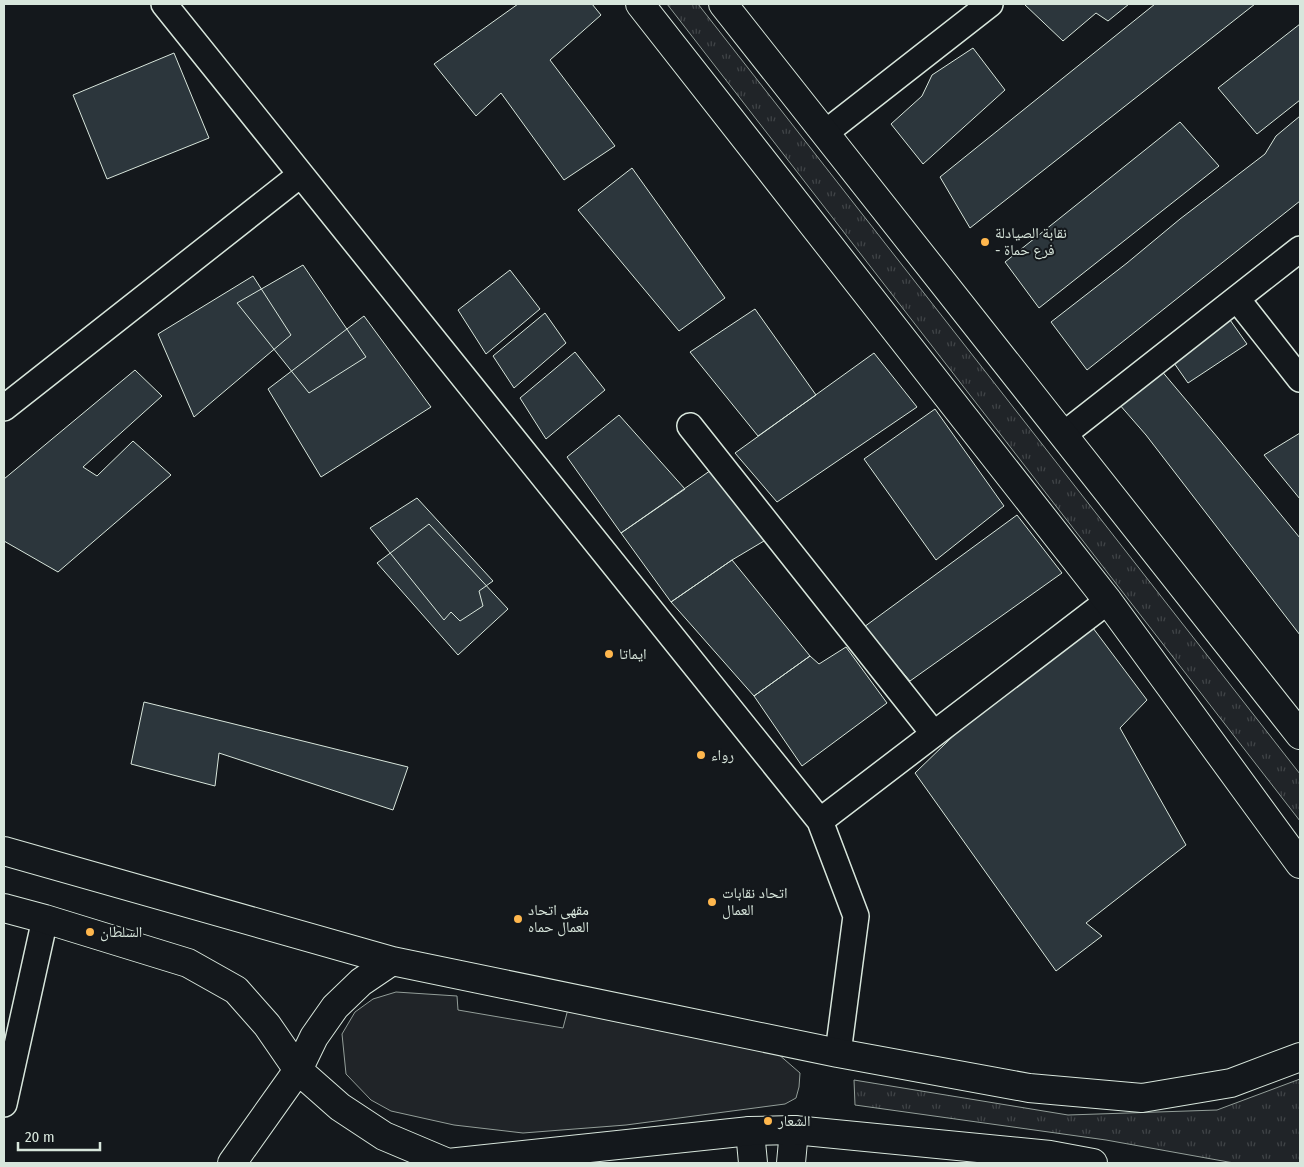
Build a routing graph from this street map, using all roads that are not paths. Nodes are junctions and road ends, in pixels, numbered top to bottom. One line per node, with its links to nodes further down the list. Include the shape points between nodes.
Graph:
1 (164, 4): 6 (street)
2 (640, 4): 13 (main road)
3 (723, 4): 5 (main road)
4 (990, 4): 5 (street)
5 (825, 133): 12 (main road)
6 (300, 175): 10 (street); 16 (street)
7 (1300, 249): 8 (street)
8 (1237, 299): 9 (street); 12 (street)
9 (1300, 379)
10 (4, 408)
11 (690, 426): 14 (street)
12 (1063, 435): 15 (main road)
13 (1108, 601): 14 (street); 18 (main road)
14 (934, 734): 16 (street)
15 (1300, 735)
16 (820, 822): 22 (street, via 856,916)
17 (4, 851): 21 (main road)
18 (1300, 864)
19 (4, 908): 20 (main road)
20 (45, 919): 24 (main road, via 188,963 236,990 267,1025); 25 (street)
21 (392, 962): 22 (main road); 24 (main road, via 361,982 335,1007 314,1036)
22 (838, 1053): 23 (main road, via 1029,1088 1142,1098 1231,1082)
23 (1300, 1058)
24 (298, 1070): 28 (main road); 29 (main road, via 340,1108 384,1136)
25 (4, 1104)
26 (794, 1130): 27 (main road); 31 (main road); 32 (main road, via 1050,1155)
27 (750, 1131): 29 (main road); 30 (main road)
28 (232, 1163)
29 (448, 1163)
30 (753, 1163)
31 (791, 1163)
32 (1093, 1163)

